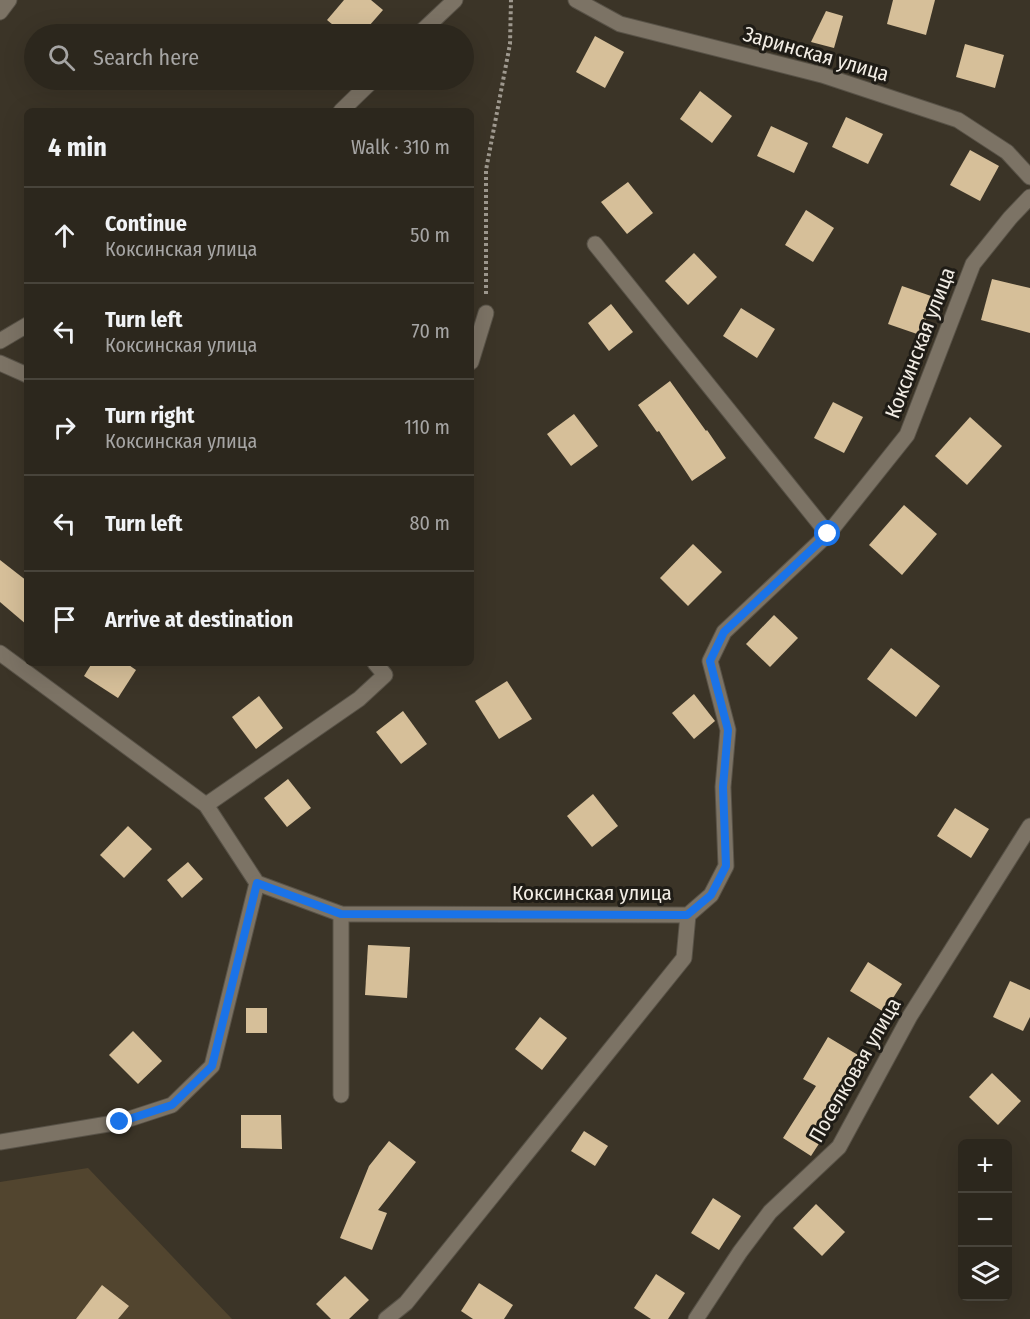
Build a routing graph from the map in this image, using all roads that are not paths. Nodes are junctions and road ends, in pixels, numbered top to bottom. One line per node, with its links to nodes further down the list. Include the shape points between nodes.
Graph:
1 (9, 0): 4 (street)
2 (455, 0): 5 (street)
3 (576, 0): 8 (street, Заринская улица, via 620,24 822,75 958,120 1007,152)
4 (0, 12)
5 (430, 24)
6 (363, 90): 7 (street)
7 (344, 108)
8 (1030, 177)
9 (1030, 197): 17 (street, Коксинская улица, via 973,264 907,435)
10 (595, 244): 17 (street)
11 (486, 313): 14 (street)
12 (24, 327): 13 (street)
13 (0, 341)
14 (474, 352)
15 (0, 363): 16 (street)
16 (24, 374)
17 (828, 534): 24 (street, Коксинская улица, via 724,632 710,661 728,730 723,787 726,866 711,895)
18 (0, 653): 20 (street)
19 (377, 666): 20 (street, via 384,675 359,699)
20 (206, 804): 22 (street)
21 (1030, 826): 28 (street, Поселковая улица, via 910,1016 839,1147 770,1212)
22 (257, 883): 23 (street, Коксинская улица); 26 (street, via 212,1066 172,1105 120,1122)
23 (341, 914): 24 (street, Коксинская улица); 25 (street)
24 (687, 915): 27 (street, via 684,958 406,1303)
25 (341, 1095)
26 (0, 1142)
27 (386, 1319)
28 (696, 1319)

